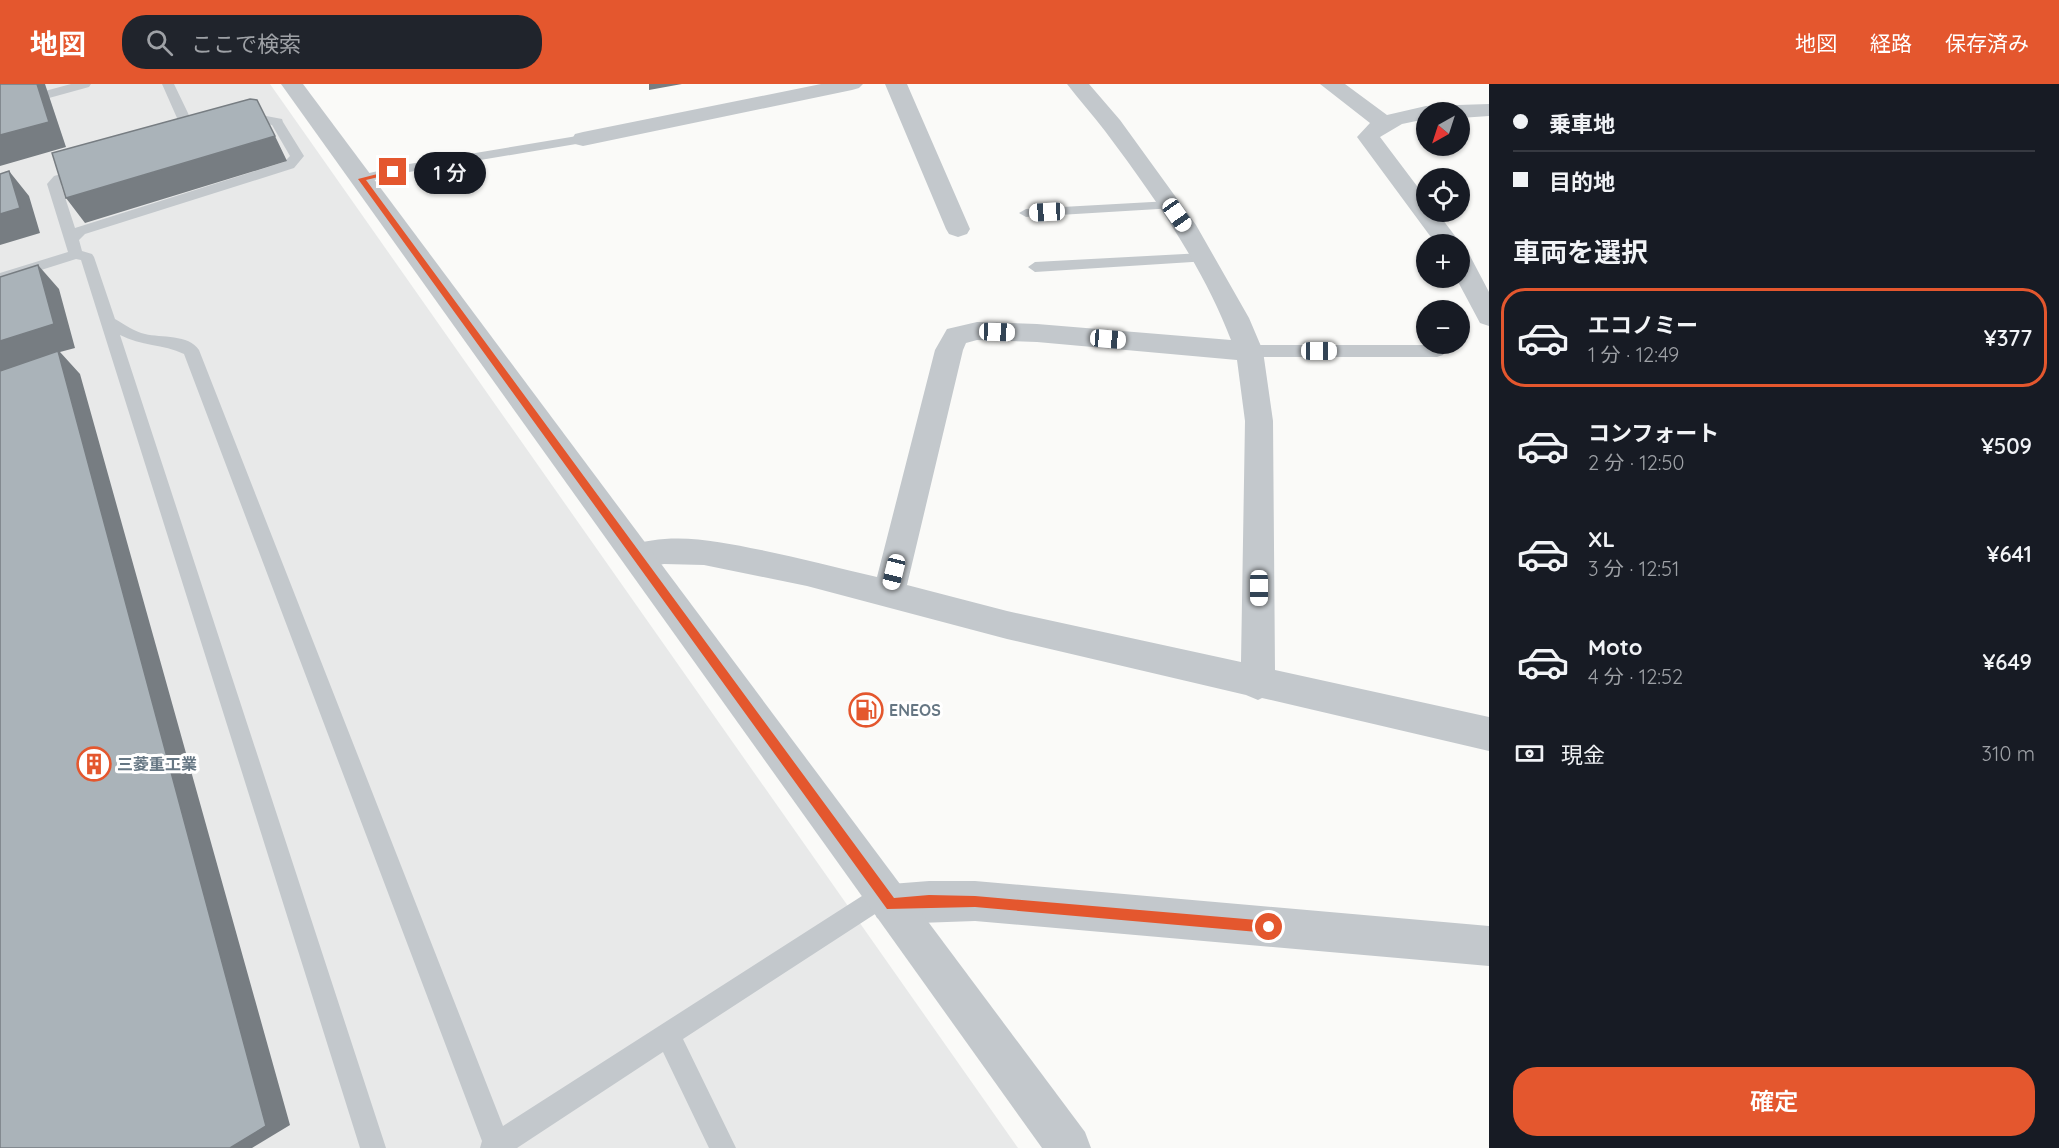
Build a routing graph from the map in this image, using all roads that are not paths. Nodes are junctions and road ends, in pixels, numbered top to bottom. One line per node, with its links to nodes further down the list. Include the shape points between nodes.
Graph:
1 (85, 84): 8 (lane)
2 (168, 84): 15 (lane)
3 (292, 84): 19 (street)
4 (852, 84): 16 (street)
5 (896, 84): 22 (street)
6 (1078, 84): 20 (street)
7 (1331, 84): 12 (street)
8 (49, 94)
9 (1489, 110): 10 (street)
10 (1470, 111)
11 (1416, 114): 12 (street)
12 (1384, 123): 23 (street, via 1368,137)
13 (230, 128): 24 (lane, via 261,119 277,122 297,156 290,165 80,231)
14 (209, 135): 15 (lane)
15 (192, 136): 17 (lane)
16 (583, 139): 19 (lane)
17 (177, 144)
18 (102, 166): 24 (lane, via 54,184)
19 (362, 179): 33 (street)
20 (1170, 205): 21 (lane); 25 (street)
21 (1026, 213)
22 (958, 229)
23 (1441, 234)
24 (74, 247): 27 (lane); 30 (lane, via 87,256)
25 (1203, 258): 26 (lane); 31 (street)
26 (1035, 267)
27 (0, 278)
28 (1470, 280): 29 (street)
29 (1489, 317)
30 (109, 323): 40 (lane, via 140,339 191,350); 41 (lane)
31 (1249, 351): 32 (lane); 34 (street, via 1037,333 977,331 956,336 949,350); 35 (street, via 1259,421)
32 (1416, 351)
33 (637, 556): 34 (street, via 664,551 704,552); 37 (street)
34 (889, 594): 35 (street)
35 (1258, 684): 36 (street)
36 (1489, 735)
37 (887, 900): 38 (street, via 975,901); 39 (lane); 43 (street)
38 (1489, 946)
39 (668, 1035): 40 (lane); 42 (lane)
40 (495, 1147)
41 (372, 1148)
42 (723, 1148)
43 (1069, 1148)

